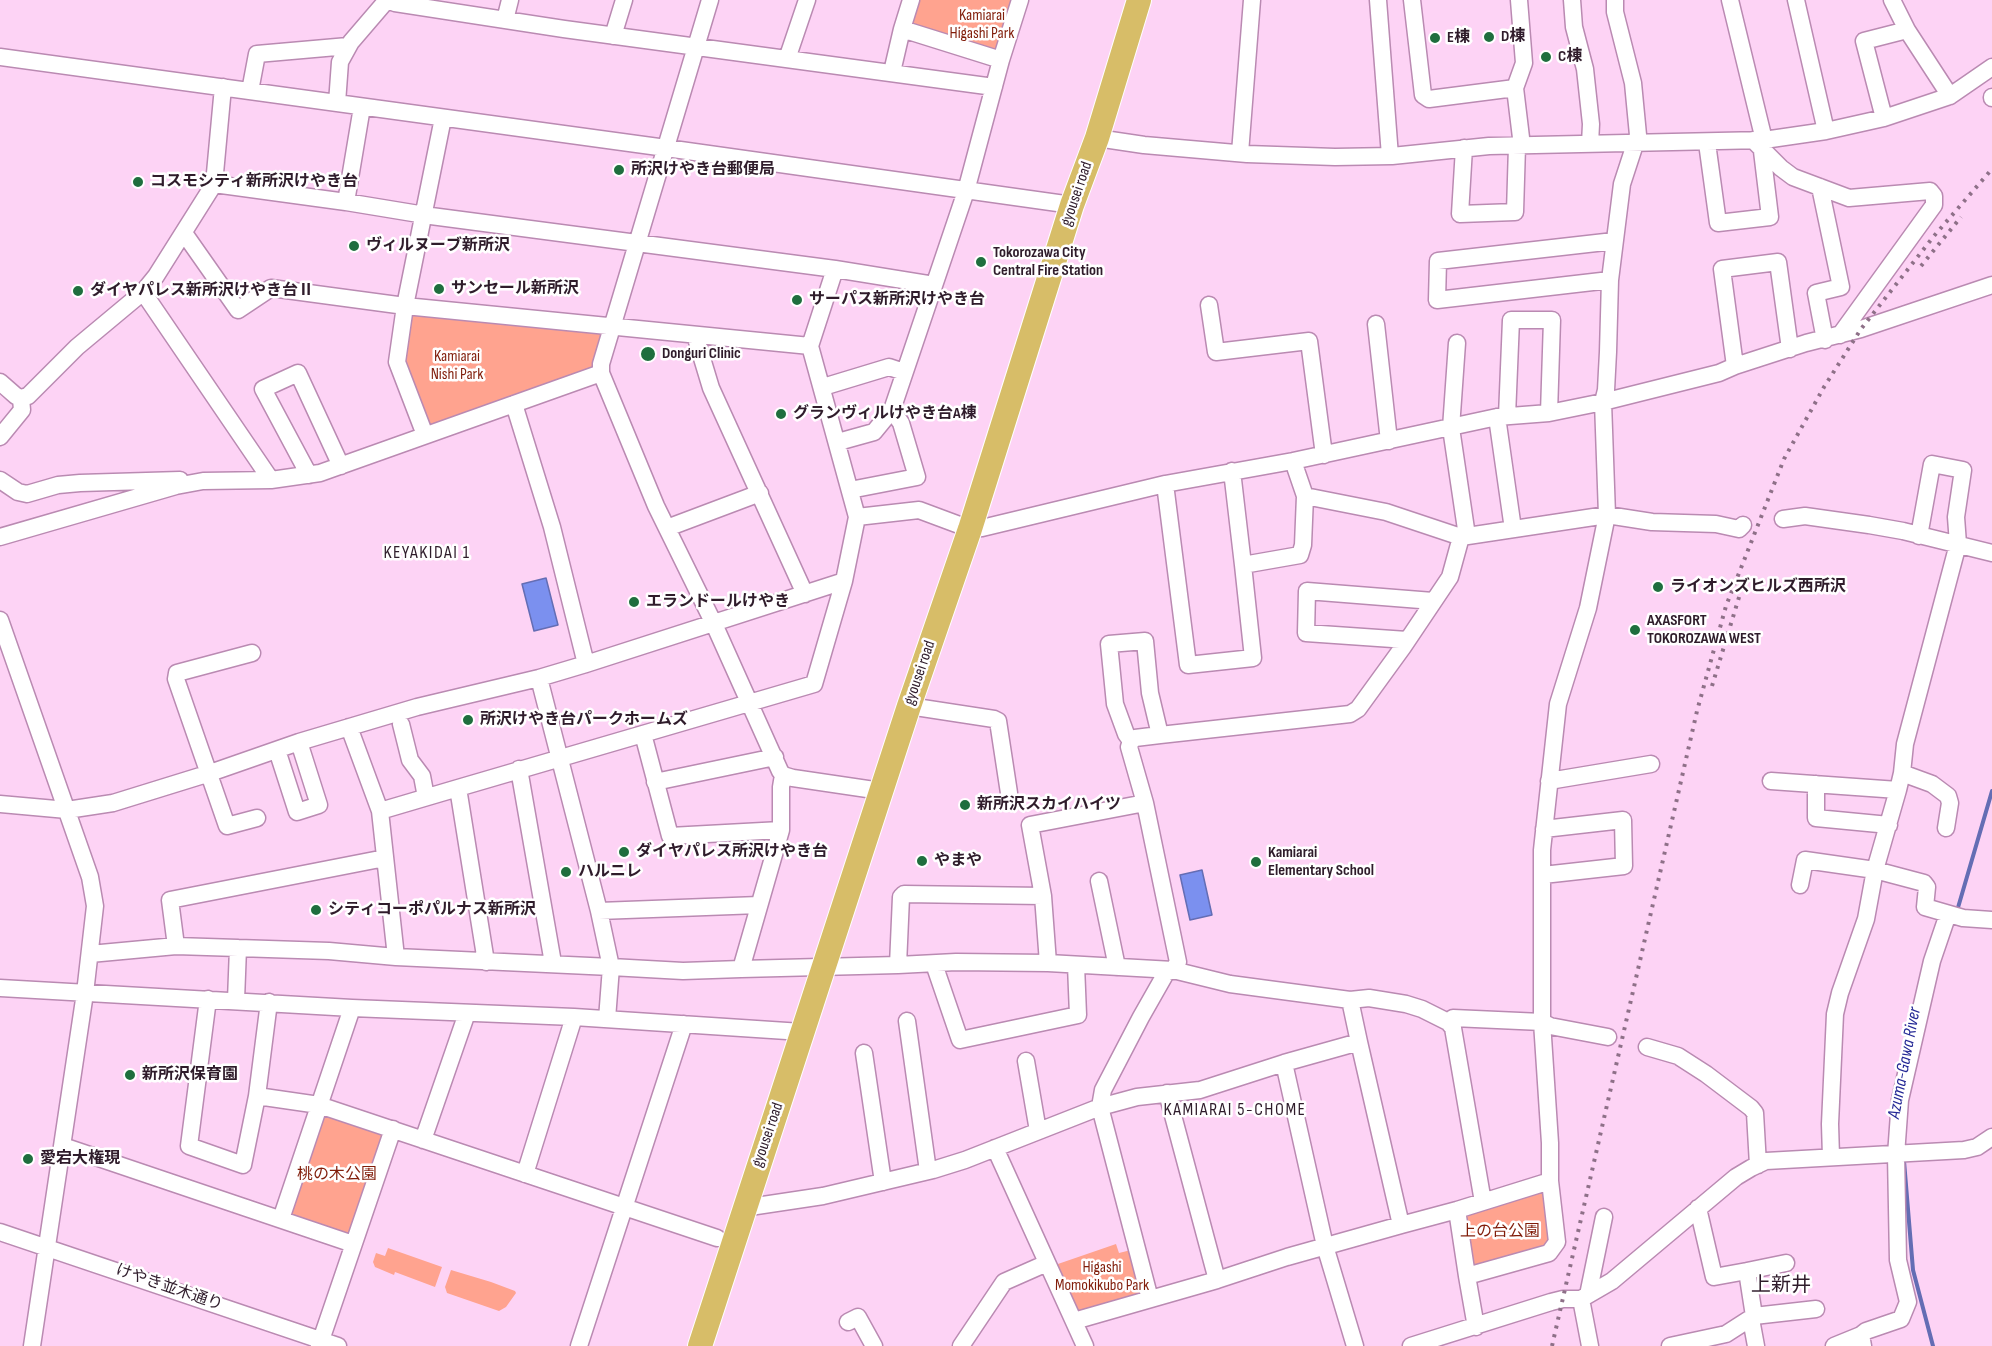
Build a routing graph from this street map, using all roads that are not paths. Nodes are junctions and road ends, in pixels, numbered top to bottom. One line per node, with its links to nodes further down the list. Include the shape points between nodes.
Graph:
1 (388, 0): 18 (street); 22 (street)
2 (510, 0): 18 (street)
3 (624, 0): 21 (street)
4 (710, 0): 23 (street)
5 (807, 0): 25 (street)
6 (911, 0): 19 (street)
7 (1020, 0): 26 (street)
8 (1139, 0): 39 (highway, gyousei road)
9 (1252, 0): 47 (street)
10 (1378, 0): 48 (street)
11 (1412, 0): 31 (street, via 1423,95 1429,99)
12 (1519, 0): 31 (street, via 1524,63)
13 (1572, 0): 41 (street, via 1574,27 1585,69)
14 (1615, 0): 42 (street, via 1633,83 1638,135)
15 (1730, 0): 43 (street)
16 (1798, 0): 38 (street)
17 (1892, 0): 20 (street)
18 (505, 20): 21 (street)
19 (902, 29): 26 (street); 28 (street)
20 (1907, 30): 33 (street); 37 (street, via 1864,41)
21 (613, 36): 23 (street)
22 (348, 46): 32 (street, via 257,54); 34 (street, via 340,62)
23 (696, 47): 25 (street); 45 (street)
24 (0, 57): 29 (street)
25 (787, 59): 28 (street)
26 (1001, 60): 30 (street)
27 (1992, 67): 33 (street)
28 (892, 72): 30 (street)
29 (223, 87): 32 (street); 49 (street)
30 (993, 87): 51 (street)
31 (1515, 88): 44 (street)
32 (250, 91): 34 (street)
33 (1950, 96): 37 (street)
34 (337, 103): 35 (street)
35 (362, 107): 36 (street); 52 (street)
36 (443, 117): 45 (street); 54 (street)
37 (1884, 118): 38 (street)
38 (1826, 131): 43 (street)
39 (1097, 138): 47 (street); 53 (highway, gyousei road)
40 (1707, 143): 42 (street); 43 (street); 43 (street, via 1718,223 1770,217)
41 (1590, 144): 42 (street); 44 (street)
42 (1635, 144): 56 (street, via 1622,184)
43 (1760, 144): 50 (street, via 1787,173)
44 (1519, 146): 46 (street); 46 (street, via 1515,212 1460,214)
45 (666, 148): 51 (street); 57 (street)
46 (1464, 148): 48 (street)
47 (1240, 153): 48 (street)
48 (1390, 156)
49 (214, 184): 52 (street); 55 (street)
50 (1820, 187): 68 (street, via 1841,287 1816,293); 68 (street, via 1849,198 1930,191 1934,196 1934,205)
51 (966, 191): 53 (street); 60 (street)
52 (346, 202): 54 (street)
53 (1072, 206): 105 (highway, gyousei road)
54 (424, 215): 57 (street); 64 (street)
55 (184, 233): 62 (street); 64 (street, via 238,310 271,288)
56 (1614, 241): 59 (street); 59 (street, via 1438,261 1437,300)
57 (638, 244): 58 (street); 66 (street)
58 (835, 269): 60 (street); 70 (street)
59 (1610, 280): 78 (street)
60 (934, 285): 73 (street)
61 (1992, 285): 68 (street)
62 (143, 292): 77 (street, via 77,346 28,396); 94 (street)
63 (1209, 305): 88 (street, via 1216,352 1309,341)
64 (405, 306): 66 (street); 84 (street, via 397,362)
65 (1376, 324): 86 (street)
66 (613, 326): 67 (street); 74 (street)
67 (695, 335): 70 (street); 98 (street, via 711,388)
68 (1832, 337): 71 (street)
69 (1457, 343): 83 (street)
70 (810, 346): 76 (street)
71 (1790, 349): 72 (street); 72 (street, via 1778,262 1722,269)
72 (1735, 366): 78 (street)
73 (904, 372): 76 (street, via 888,367); 80 (street)
74 (601, 373): 79 (street); 104 (street)
75 (0, 382): 77 (street)
76 (823, 387): 87 (street)
77 (21, 398): 85 (street, via 22,410)
78 (1603, 402): 81 (street); 100 (street)
79 (514, 404): 84 (street); 120 (street, via 552,527)
80 (892, 410): 87 (street, via 874,432); 97 (street, via 901,423 917,477)
81 (1549, 413): 82 (street); 82 (street, via 1552,320 1511,320)
82 (1502, 416): 83 (street); 106 (street)
83 (1451, 428): 86 (street); 107 (street)
84 (425, 435): 90 (street)
85 (0, 437)
86 (1389, 441): 88 (street)
87 (838, 442): 97 (street)
88 (1324, 454): 89 (street)
89 (1293, 461): 91 (street); 99 (street)
90 (341, 466): 92 (street); 92 (street, via 298,373 263,389)
91 (1232, 471): 96 (street); 112 (street)
92 (309, 475): 94 (street)
93 (0, 480): 95 (street, via 27,494 80,483)
94 (271, 480): 95 (street)
95 (204, 481): 109 (street)
96 (1165, 484): 105 (street); 112 (street, via 1188,665 1253,658)
97 (850, 490): 101 (street)
98 (760, 493): 104 (street); 114 (street)
99 (1305, 496): 107 (street, via 1386,512); 112 (street, via 1300,555)
100 (1607, 515): 103 (street, via 1739,529); 106 (street); 138 (street, via 1588,608 1558,704)
101 (857, 517): 105 (street, via 919,510); 113 (street)
102 (1783, 519): 108 (street, via 1811,517)
103 (1743, 525)
104 (667, 528): 117 (street)
105 (970, 529): 123 (highway, gyousei road)
106 (1513, 529): 107 (street)
107 (1464, 536): 115 (street, via 1450,577)
108 (1919, 536): 110 (street); 110 (street, via 1932,464 1963,470 1956,517)
109 (0, 537)
110 (1958, 544): 111 (street); 136 (street, via 1905,744)
111 (1992, 553)
112 (1243, 565)
113 (844, 581): 114 (street); 122 (street, via 814,684)
114 (805, 594): 117 (street)
115 (1433, 601): 118 (street); 118 (street, via 1307,591 1306,633)
116 (0, 620): 149 (street)
117 (714, 624): 120 (street); 122 (street)
118 (1407, 640): 127 (street, via 1358,709 1350,714)
119 (252, 653): 135 (street, via 177,673 176,680)
120 (586, 664): 121 (street)
121 (539, 678): 125 (street); 132 (street)
122 (750, 703): 126 (street); 131 (street)
123 (909, 706): 144 (highway, gyousei road); 145 (street, via 998,721)
124 (401, 724): 146 (street, via 410,760 422,776)
125 (349, 727): 129 (street); 150 (street)
126 (643, 734): 132 (street); 140 (street)
127 (1160, 735): 128 (street); 128 (street, via 1150,693 1145,641 1109,644 1115,704)
128 (1131, 741): 148 (street)
129 (299, 742): 130 (street); 130 (street, via 319,805 297,812)
130 (277, 750): 135 (street)
131 (774, 757): 137 (street); 140 (street)
132 (560, 758): 134 (street); 163 (street)
133 (1651, 764): 138 (street)
134 (519, 769): 142 (street); 171 (street)
135 (210, 773): 149 (street, via 113,803); 151 (street, via 227,826)
136 (1902, 773): 143 (street); 153 (street, via 1932,784 1948,796)
137 (783, 775): 144 (street); 155 (street)
138 (1549, 781): 154 (street)
139 (1771, 781): 141 (street)
140 (655, 782): 155 (street, via 670,836)
141 (1815, 784): 143 (street); 152 (street, via 1816,818)
142 (458, 788): 146 (street); 170 (street)
143 (1898, 790): 152 (street)
144 (881, 791): 177 (highway, gyousei road)
145 (1009, 792)
146 (426, 797): 150 (street)
147 (0, 804): 149 (street)
148 (1145, 804): 161 (street, via 1030,825); 180 (street, via 1178,962)
149 (67, 810): 168 (street, via 93,890)
150 (380, 811): 156 (street)
151 (257, 818)
152 (1889, 825): 157 (street)
153 (1946, 828)
154 (1544, 829): 158 (street); 158 (street, via 1623,820 1624,866)
155 (781, 830): 162 (street)
156 (385, 858): 166 (street, via 170,900); 169 (street)
157 (1875, 870): 160 (street, via 1805,860); 164 (street, via 1924,883 1925,907); 214 (street, via 1866,919 1835,1014)
158 (1543, 875): 193 (street)
159 (1099, 880): 178 (street)
160 (1800, 885)
161 (1042, 896): 172 (street); 174 (street, via 904,894)
162 (759, 905): 163 (street); 179 (street)
163 (599, 911): 176 (street)
164 (1956, 916): 165 (street); 213 (street, via 1932,961 1900,1100)
165 (1992, 920)
166 (176, 946): 167 (street); 168 (street)
167 (238, 948): 169 (street); 184 (street)
168 (90, 954): 182 (street)
169 (396, 957): 170 (street)
170 (486, 962): 171 (street)
171 (553, 963): 176 (street)
172 (1048, 963): 173 (street); 175 (street)
173 (934, 964): 174 (street); 175 (street, via 960,1040 1078,1015)
174 (897, 965): 177 (street)
175 (1076, 965): 178 (street)
176 (611, 967): 179 (street); 190 (street)
177 (824, 967): 179 (street); 195 (highway, gyousei road)
178 (1117, 967): 180 (street)
179 (741, 969)
180 (1173, 970): 185 (street, via 1230,984); 205 (street, via 1166,973 1141,1017 1103,1090)
181 (0, 988): 182 (street)
182 (85, 993): 183 (street); 210 (street)
183 (208, 999): 184 (street); 203 (street, via 189,1146 243,1165)
184 (236, 1000): 186 (street)
185 (1350, 1000): 192 (street, via 1369,998 1406,1004); 197 (street)
186 (269, 1002): 187 (street); 203 (street)
187 (352, 1008): 188 (street); 204 (street)
188 (467, 1013): 189 (street); 209 (street)
189 (574, 1017): 190 (street); 217 (street)
190 (607, 1019): 194 (street)
191 (907, 1022): 216 (street)
192 (1448, 1022): 193 (street, via 1453,1018); 220 (street, via 1453,1028)
193 (1542, 1022): 196 (street); 218 (street)
194 (684, 1024): 195 (street); 221 (street)
195 (802, 1032): 222 (highway, gyousei road)
196 (1608, 1037)
197 (1359, 1042): 201 (street); 227 (street)
198 (1647, 1047): 215 (street, via 1678,1056 1751,1108 1755,1113)
199 (864, 1053): 219 (street)
200 (1026, 1061): 207 (street)
201 (1284, 1063): 202 (street, via 1200,1090); 231 (street)
202 (1167, 1094): 205 (street); 237 (street)
203 (257, 1096): 204 (street)
204 (319, 1105): 206 (street); 226 (street)
205 (1100, 1107): 207 (street); 239 (street)
206 (393, 1130): 209 (street); 230 (street)
207 (1038, 1131): 211 (street)
208 (1992, 1137): 212 (street)
209 (423, 1140): 217 (street)
210 (63, 1146): 226 (street); 232 (street)
211 (995, 1148): 216 (street); 233 (street)
212 (1985, 1149): 213 (street)
213 (1900, 1154): 214 (street); 245 (street, via 1898,1260 1908,1302 1901,1319 1866,1330)
214 (1831, 1157): 215 (street, via 1766,1161)
215 (1758, 1165): 223 (street, via 1736,1177)
216 (928, 1171): 219 (street)
217 (525, 1174): 221 (street)
218 (1550, 1181): 220 (street); 236 (street, via 1557,1242 1549,1253)
219 (883, 1182): 222 (street)
220 (1483, 1202): 224 (street)
221 (624, 1207): 229 (street); 249 (street)
222 (743, 1208): 250 (highway, gyousei road)
223 (1698, 1208): 235 (street, via 1714,1277); 238 (street, via 1612,1281)
224 (1457, 1210): 227 (street); 236 (street)
225 (1604, 1217): 238 (street)
226 (281, 1219): 230 (street)
227 (1401, 1225): 231 (street)
228 (0, 1232): 232 (street, けやき並木通り)
229 (717, 1239)
230 (353, 1244): 246 (street)
231 (1325, 1246): 237 (street); 254 (street)
232 (48, 1247): 246 (street, けやき並木通り); 247 (street)
233 (1047, 1263): 242 (street); 252 (street, via 1004,1282)
234 (1786, 1263): 235 (street)
235 (1748, 1271): 241 (street)
236 (1467, 1276): 244 (street)
237 (1217, 1281): 239 (street)
238 (1584, 1297): 244 (street, via 1551,1302); 256 (street)
239 (1150, 1299): 242 (street)
240 (1816, 1309): 241 (street)
241 (1752, 1317): 257 (street, via 1726,1334); 258 (street)
242 (1074, 1321): 253 (street)
243 (848, 1322): 251 (street, via 858,1317)
244 (1476, 1326): 255 (street)
245 (1862, 1340): 259 (street)
246 (320, 1343): 248 (street, けやき並木通り)
247 (32, 1346)
248 (338, 1346)
249 (579, 1346)
250 (700, 1346)
251 (874, 1346)
252 (961, 1346)
253 (1085, 1346)
254 (1355, 1346)
255 (1411, 1346)
256 (1590, 1346)
257 (1670, 1346)
258 (1756, 1346)
259 (1834, 1346)

